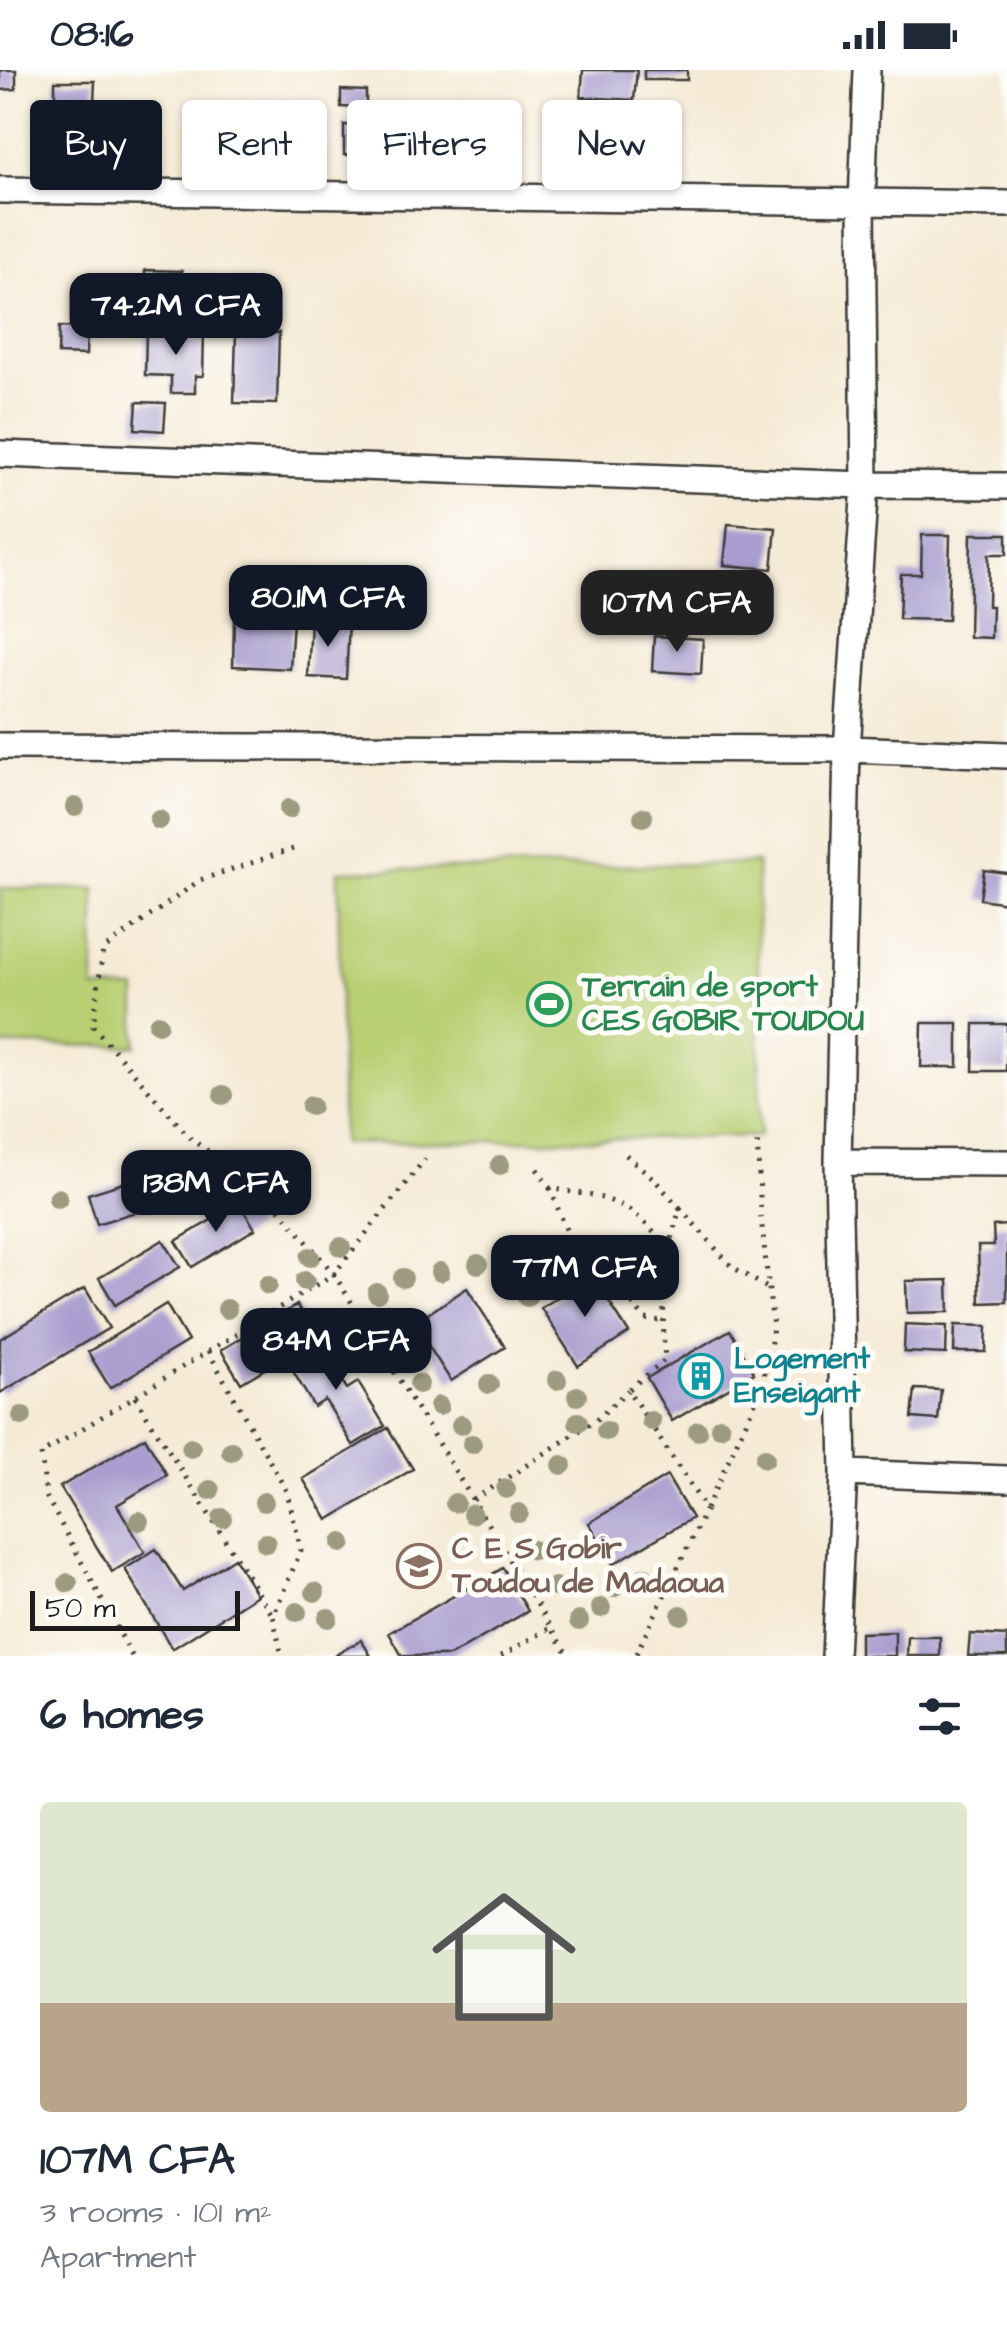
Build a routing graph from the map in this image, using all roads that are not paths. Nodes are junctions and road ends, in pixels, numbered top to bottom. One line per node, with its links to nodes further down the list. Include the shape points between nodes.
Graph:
1 (867, 70): 3 (street)
2 (0, 190): 3 (street)
3 (862, 204): 4 (street); 6 (street)
4 (1007, 204)
5 (0, 454): 6 (street)
6 (865, 486): 7 (street); 9 (street)
7 (1007, 486)
8 (0, 746): 9 (street)
9 (847, 749): 10 (street); 11 (street)
10 (1007, 754)
11 (838, 1162): 12 (street); 13 (street)
12 (1007, 1163)
13 (844, 1473): 14 (street); 15 (street)
14 (1007, 1478)
15 (835, 1656)

